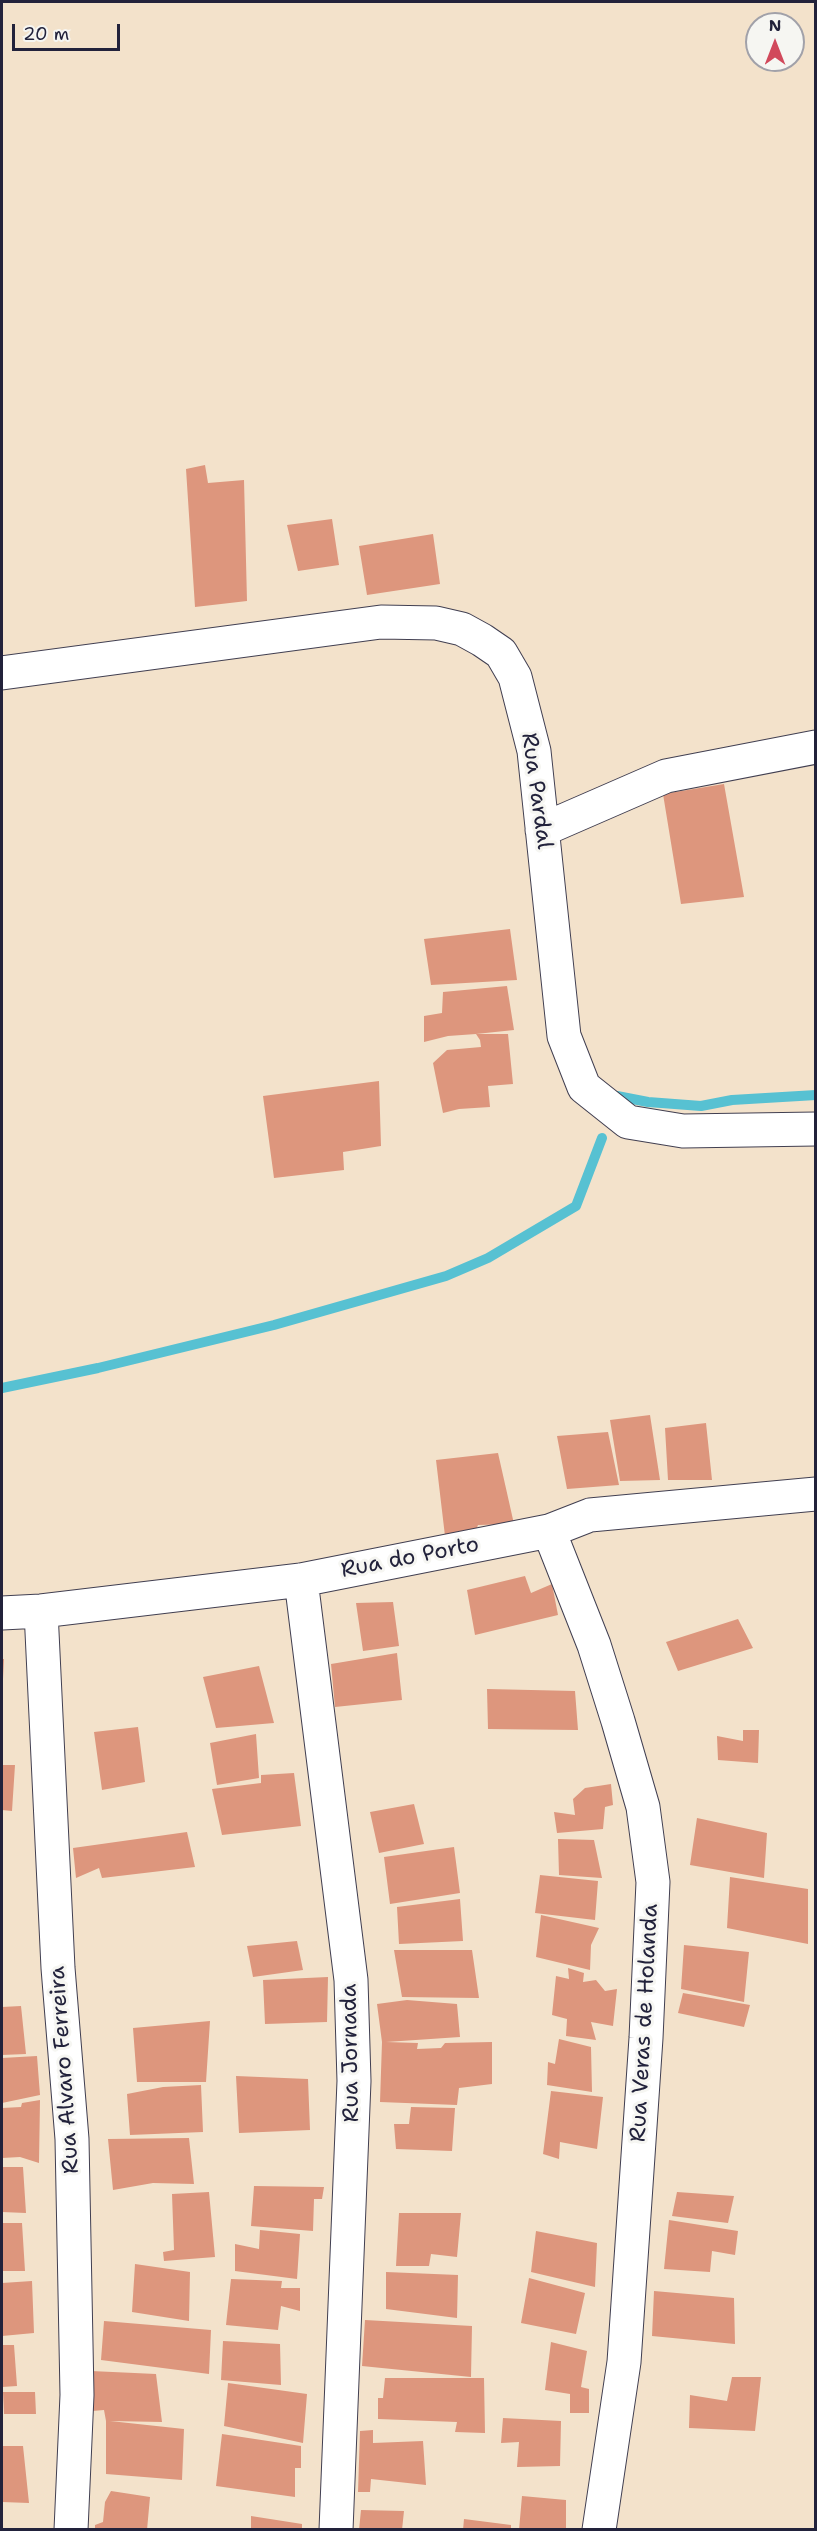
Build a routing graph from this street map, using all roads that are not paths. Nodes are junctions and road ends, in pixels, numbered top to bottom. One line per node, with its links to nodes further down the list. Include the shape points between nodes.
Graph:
1 (2, 673): 3 (street, Rua Pardal, via 381,622 436,623 462,629 501,653 515,677 534,751)
2 (816, 747): 3 (street, via 666,776)
3 (542, 830): 4 (street, Rua Pardal, via 564,1036 584,1087 628,1122 683,1131)
4 (816, 1129)
5 (816, 1494): 6 (street, Rua do Porto, via 590,1515)
6 (549, 1531): 7 (street, Rua do Porto); 12 (street, Rua Veras de Holanda, via 618,1720 643,1807 653,1882 624,2362)
7 (301, 1580): 8 (street, Rua do Porto); 11 (street, Rua Jornada, via 351,1980 354,2081)
8 (41, 1611): 9 (street, Rua do Porto); 10 (street, Rua Alvaro Ferreira, via 58,1968 72,2139 77,2395)
9 (2, 1613)
10 (71, 2529)
11 (336, 2529)
12 (599, 2529)

